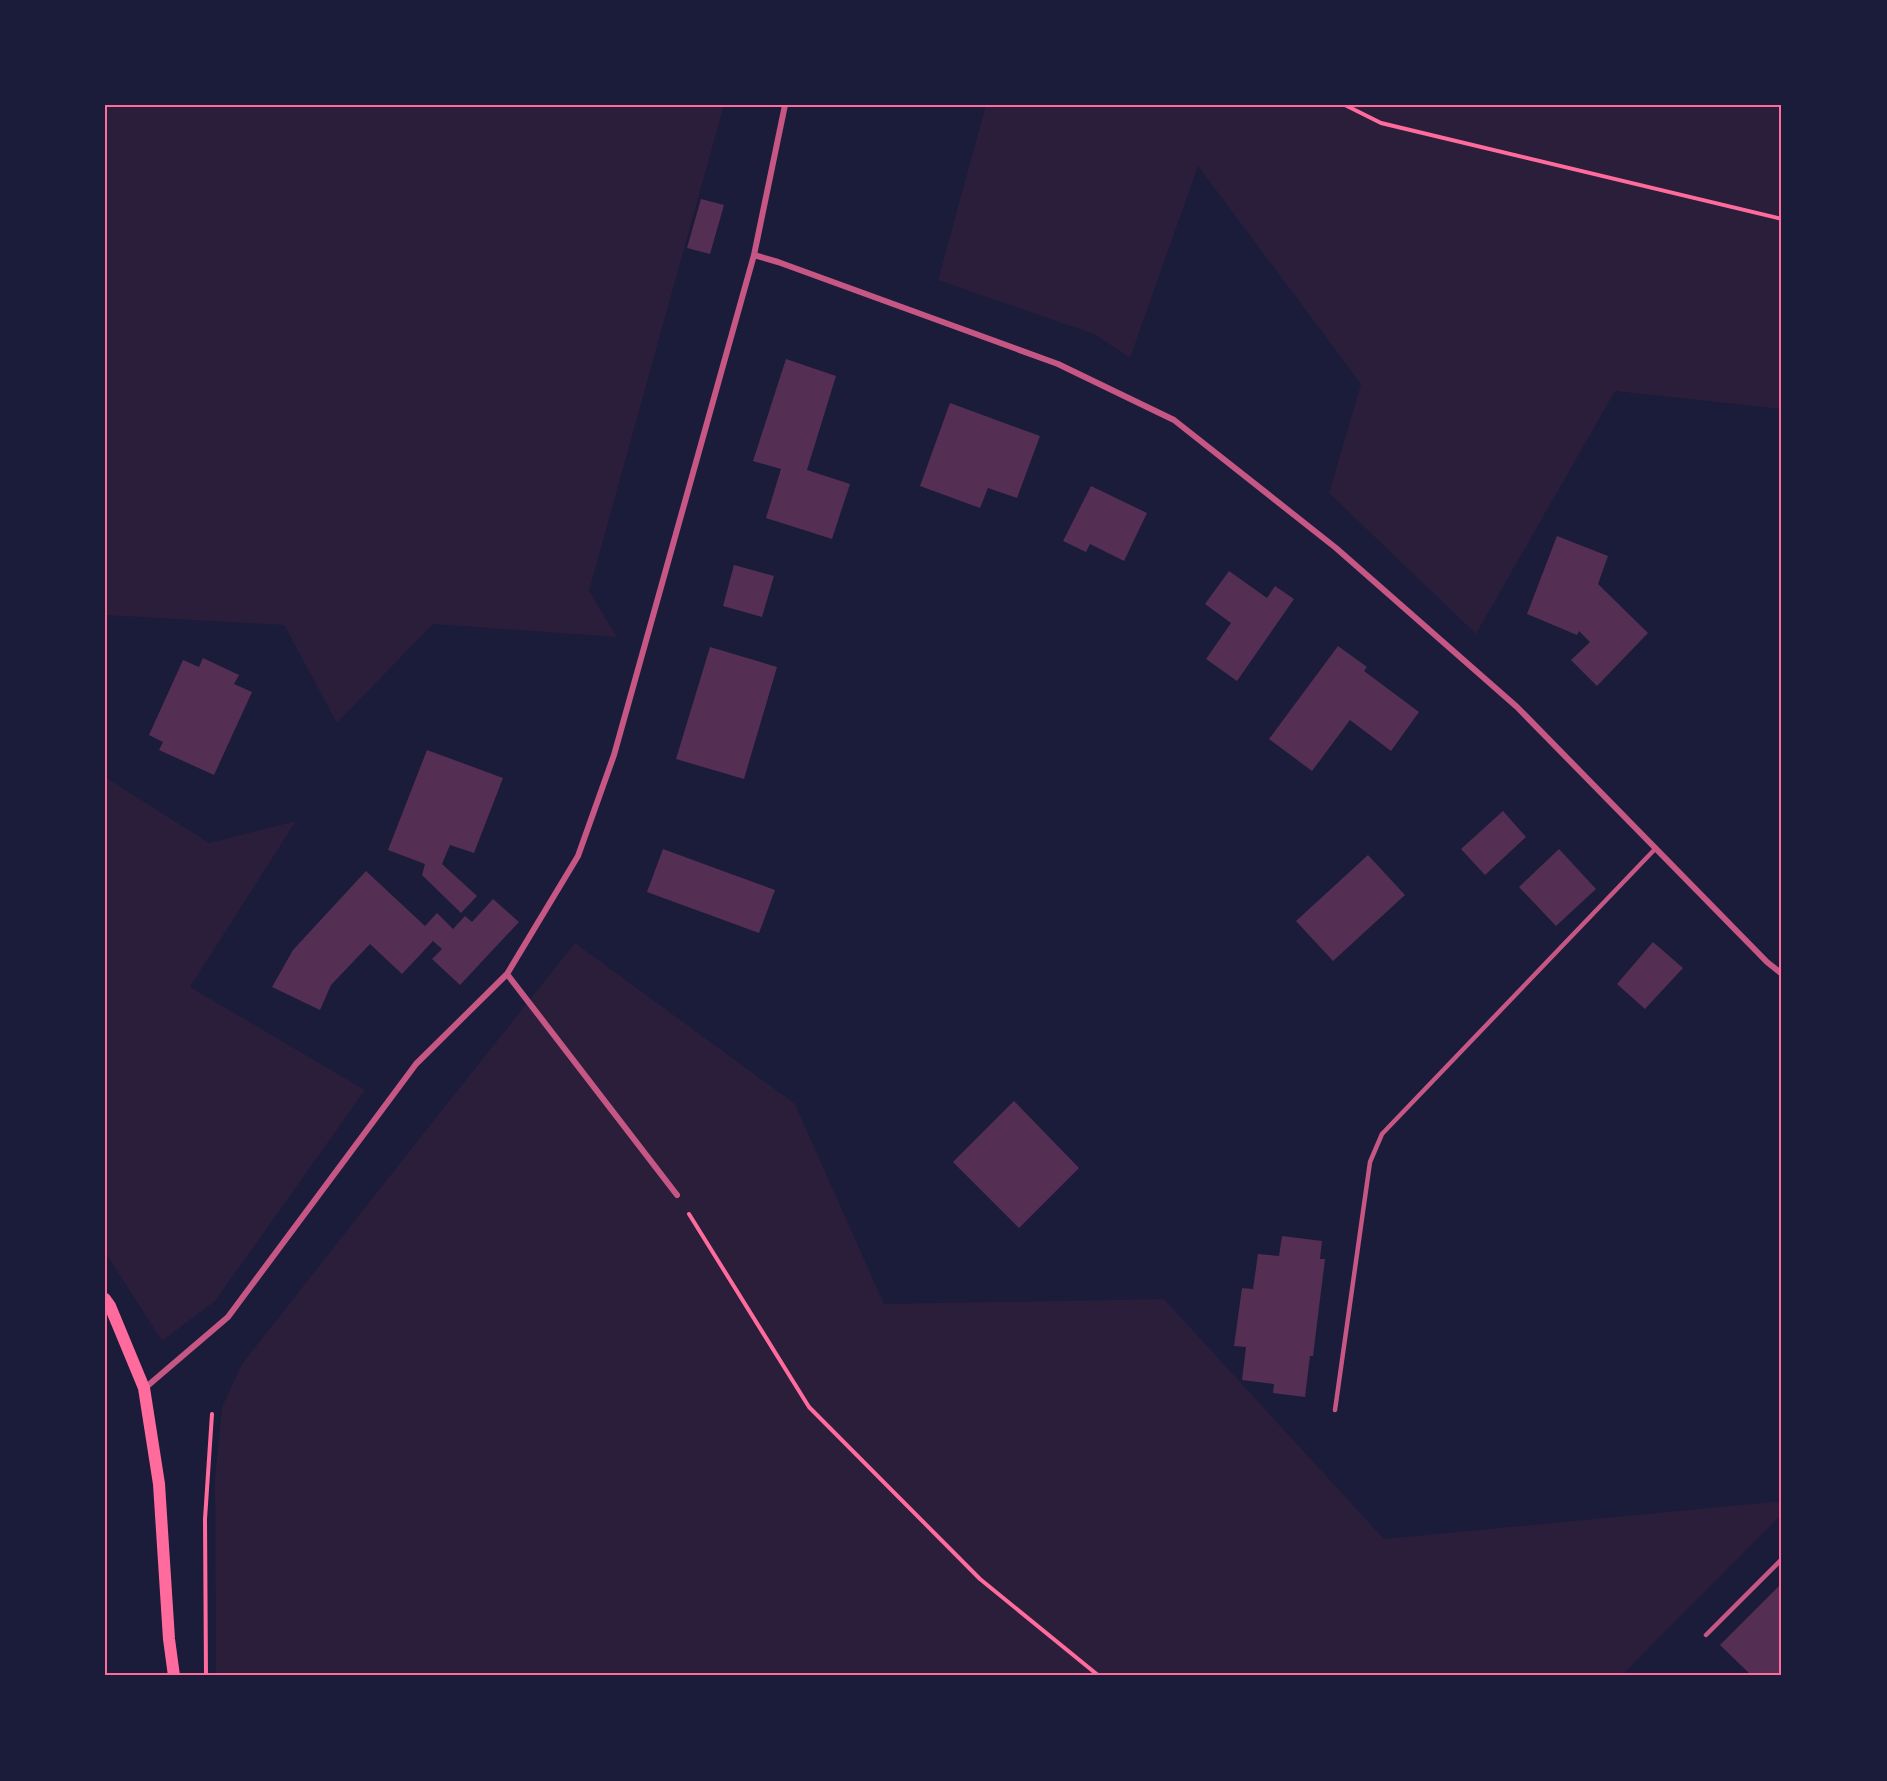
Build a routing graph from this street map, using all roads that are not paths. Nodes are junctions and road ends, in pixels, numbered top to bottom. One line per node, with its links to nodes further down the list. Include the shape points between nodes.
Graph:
1 (785, 105): 2 (street)
2 (754, 255): 3 (street, via 1058,364 1174,420 1336,548 1508,700); 4 (street, via 614,755 578,856)
3 (1656, 848): 5 (street); 9 (lane, via 1382,1134 1370,1162)
4 (507, 974): 6 (street); 8 (street, via 416,1064 228,1317)
5 (1782, 974)
6 (677, 1195)
7 (105, 1299): 8 (main road)
8 (144, 1388): 12 (main road, via 159,1484)
9 (1335, 1410)
10 (1782, 1559): 11 (lane)
11 (1706, 1635)
12 (174, 1676)

